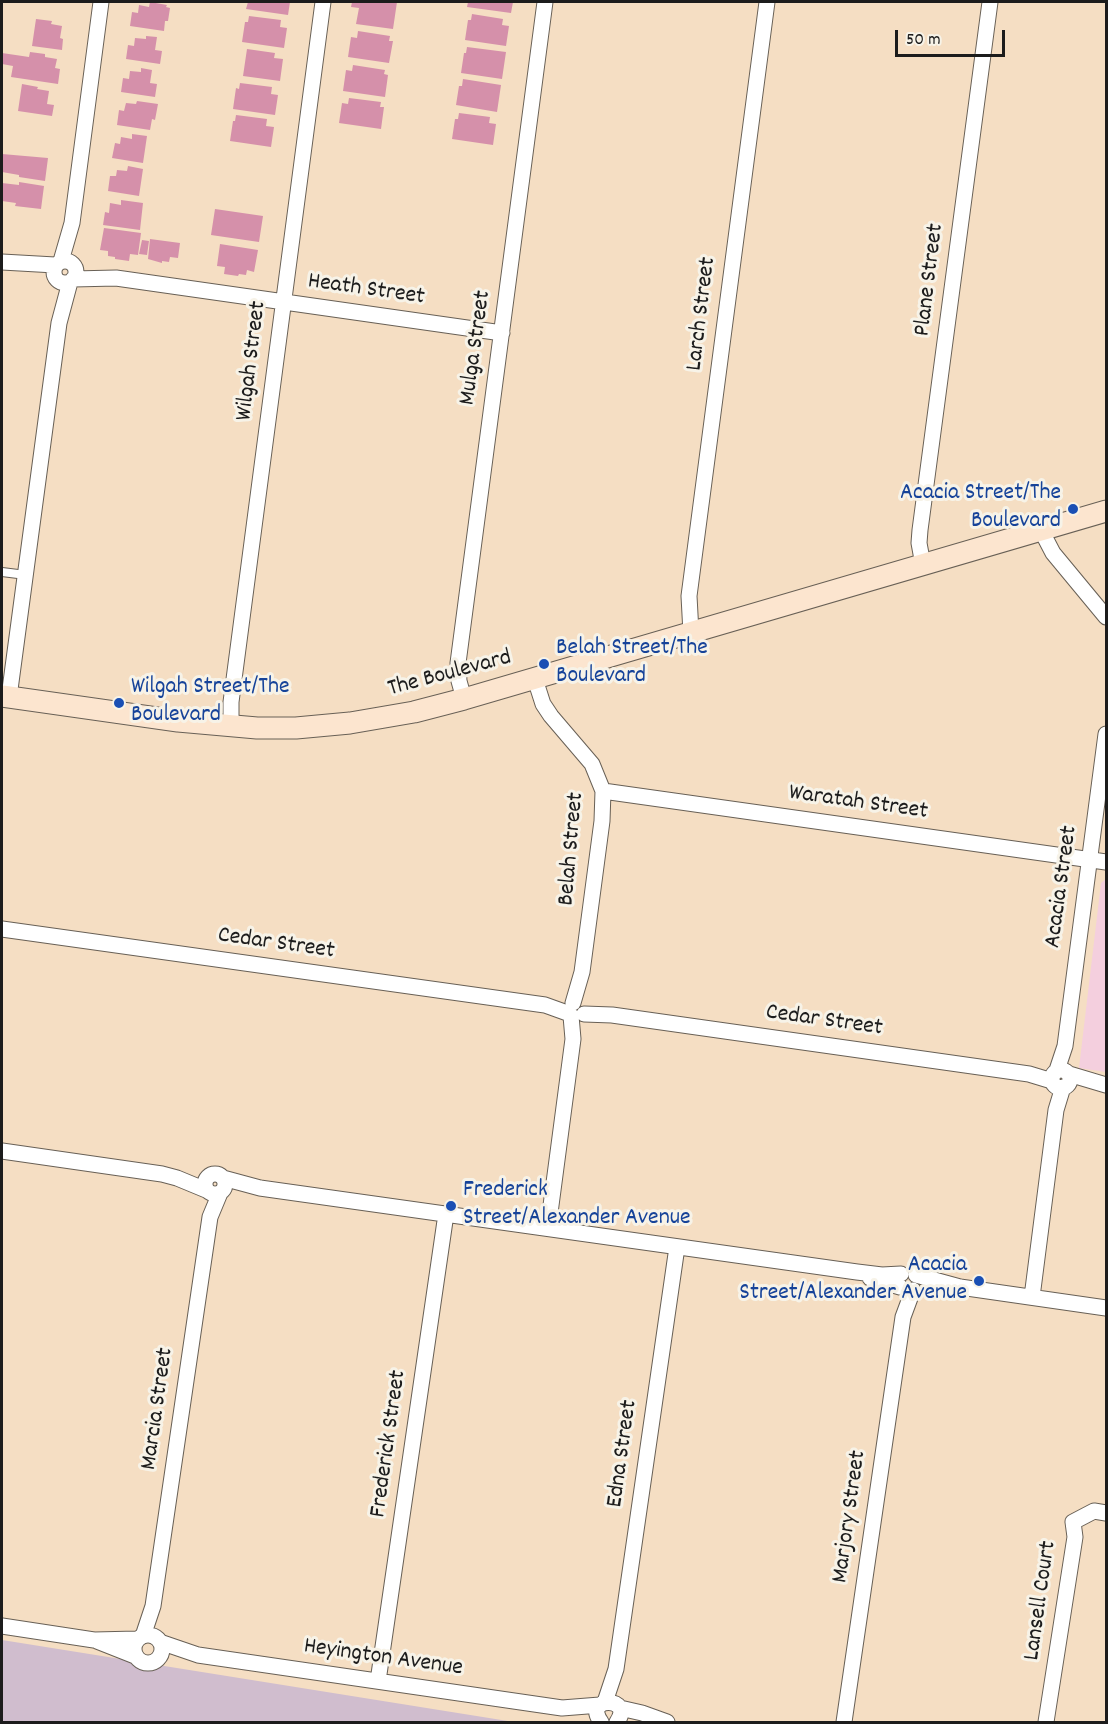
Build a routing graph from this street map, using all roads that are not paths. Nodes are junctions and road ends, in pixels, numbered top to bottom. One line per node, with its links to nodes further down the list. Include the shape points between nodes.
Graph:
1 (101, 2): 7 (street)
2 (322, 2): 8 (street, Wilgah Street)
3 (545, 2): 9 (street, Mulga Street)
4 (767, 2): 16 (street, Larch Street, via 689,596)
5 (990, 2): 12 (street, Plane Street, via 920,530)
6 (2, 262): 7 (street, Heath Street)
7 (65, 272): 8 (street, Heath Street); 14 (street)
8 (283, 302): 9 (street, Heath Street); 20 (street, Wilgah Street, via 231,702)
9 (502, 333): 19 (street, Mulga Street, via 458,663)
10 (1107, 511): 11 (street, The Boulevard)
11 (1041, 530): 12 (street, The Boulevard); 15 (street, via 1053,553)
12 (923, 564): 16 (street, The Boulevard)
13 (2, 572): 14 (lane)
14 (26, 575): 18 (street)
15 (1107, 617)
16 (691, 633): 17 (street, The Boulevard)
17 (535, 679): 19 (street, The Boulevard); 22 (street, Belah Street, via 543,704 592,764)
18 (5, 697): 20 (street, The Boulevard)
19 (464, 699): 20 (street, The Boulevard, via 350,723 296,728)
20 (231, 727)
21 (1107, 734): 23 (street, Acacia Street)
22 (603, 791): 23 (street, Waratah Street); 26 (street, Belah Street)
23 (1090, 860): 24 (street, Waratah Street); 27 (street, Acacia Street)
24 (1107, 862)
25 (2, 929): 26 (street, Cedar Street)
26 (577, 1010): 27 (street, Cedar Street); 32 (street, Belah Street)
27 (1061, 1078): 28 (street, Cedar Street); 35 (street, Acacia Street)
28 (1104, 1084)
29 (2, 1151): 30 (street)
30 (214, 1186): 31 (street, via 260,1188); 39 (street, Marcia Street)
31 (446, 1214): 32 (street); 44 (street, Frederick Street)
32 (548, 1228): 33 (street)
33 (677, 1246): 34 (street, via 857,1272 878,1281); 45 (street, Edna Street)
34 (908, 1284): 35 (street); 48 (street, Marjory Street)
35 (1032, 1297): 36 (street)
36 (1107, 1308)
37 (1107, 1513): 49 (street, Lansell Court, via 1094,1511 1073,1522)
38 (2, 1626): 40 (street, Heyington Avenue)
39 (149, 1639): 40 (street, Heyington Avenue); 41 (street, Heyington Avenue); 42 (street, via 133,1647); 43 (street, via 162,1651)
40 (94, 1640): 42 (street, Heyington Avenue)
41 (198, 1655): 43 (street, Heyington Avenue); 44 (street, Heyington Avenue)
42 (135, 1656): 43 (street, via 146,1664)
43 (158, 1659)
44 (378, 1681): 45 (street, Heyington Avenue)
45 (610, 1714): 46 (street, Heyington Avenue); 47 (street, Heyington Avenue, via 642,1713)
46 (632, 1722)
47 (667, 1722)
48 (844, 1722)
49 (1046, 1722)

